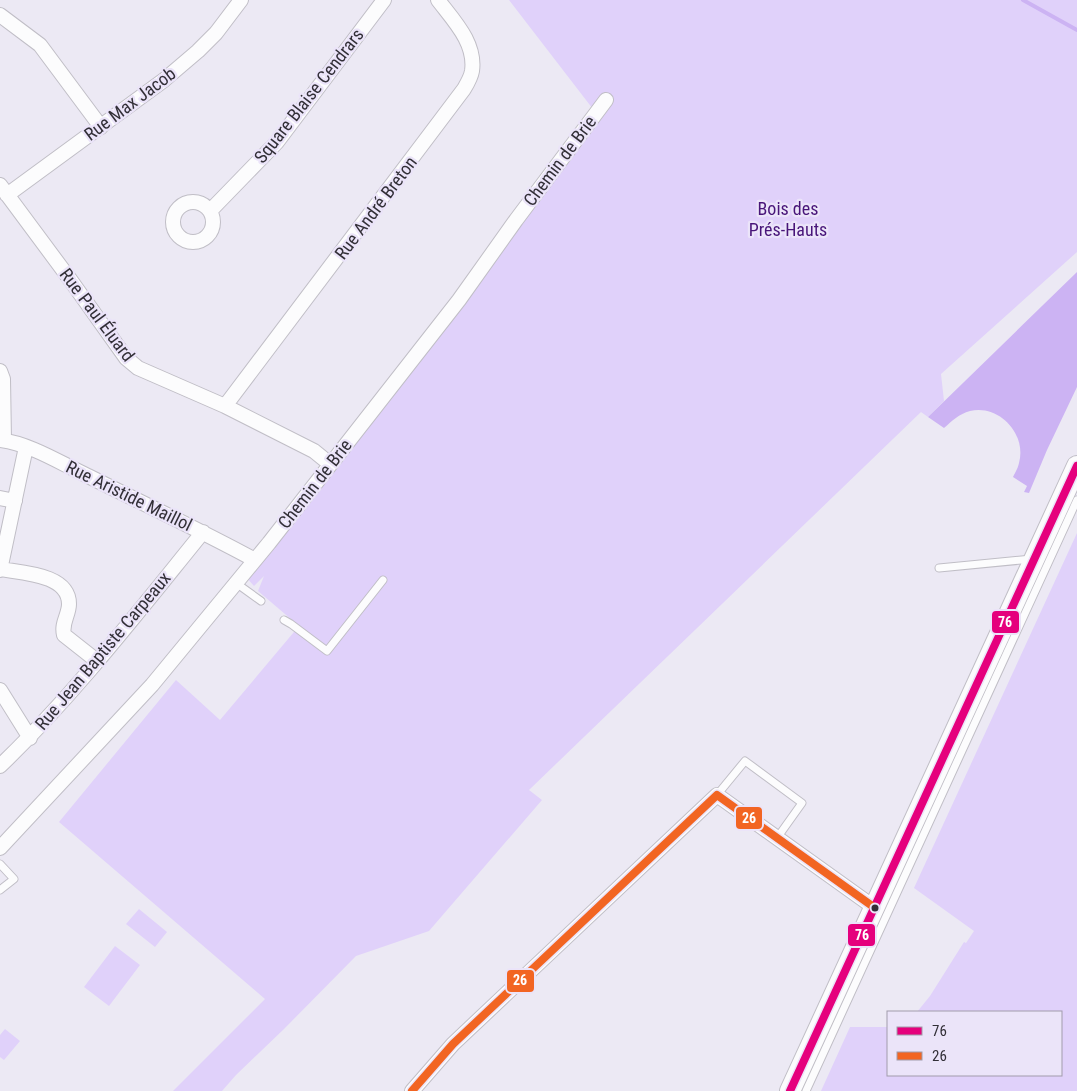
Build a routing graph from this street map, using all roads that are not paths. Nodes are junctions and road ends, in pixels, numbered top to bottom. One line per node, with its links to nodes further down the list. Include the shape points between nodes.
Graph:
1 (241, 0): 6 (street, Rue Max Jacob, via 198,51)
2 (384, 0): 8 (street, Square Blaise Cendrars, via 277,142)
3 (438, 0): 10 (street, Rue André Breton, via 466,38 472,54 472,73 464,89)
4 (0, 15): 6 (street, via 40,45)
5 (606, 100): 13 (street, Chemin de Brie, via 459,300)
6 (101, 126): 7 (street, Rue Max Jacob)
7 (4, 190): 10 (street, Rue Paul Éluard, via 126,358 138,368)
8 (210, 211)
9 (0, 371): 11 (street, via 3,379)
10 (226, 406): 13 (street, Rue Paul Éluard, via 314,451)
11 (2, 440): 12 (street, Rue Aristide Maillol)
12 (26, 447): 17 (street); 18 (street, Rue Aristide Maillol)
13 (330, 464): 20 (street, Chemin de Brie)
14 (1077, 466): 19 (street)
15 (0, 498): 17 (street)
16 (1077, 500): 39 (lane)
17 (15, 501): 22 (street)
18 (203, 532): 20 (street, Rue Aristide Maillol); 27 (street, Rue Jean Baptiste Carpeaux)
19 (1035, 559): 21 (lane); 36 (street)
20 (255, 560): 24 (street, Chemin de Brie)
21 (939, 568)
22 (0, 570): 27 (street, via 48,578 62,586 69,604 62,629 64,634)
23 (383, 580): 26 (lane, via 327,651)
24 (236, 583): 25 (lane); 33 (street, Chemin de Brie, via 152,685)
25 (261, 602)
26 (284, 620)
27 (96, 661): 29 (street, Rue Jean Baptiste Carpeaux)
28 (0, 690): 29 (street)
29 (30, 738): 30 (street, Rue Jean Baptiste Carpeaux)
30 (0, 766)
31 (717, 795): 32 (street); 32 (lane, via 745,761 802,803); 37 (street, via 457,1040)
32 (777, 838): 36 (street)
33 (0, 848)
34 (0, 864): 35 (lane, via 14,879)
35 (0, 890)
36 (875, 908): 38 (street)
37 (412, 1091)
38 (790, 1091)
39 (806, 1091)

